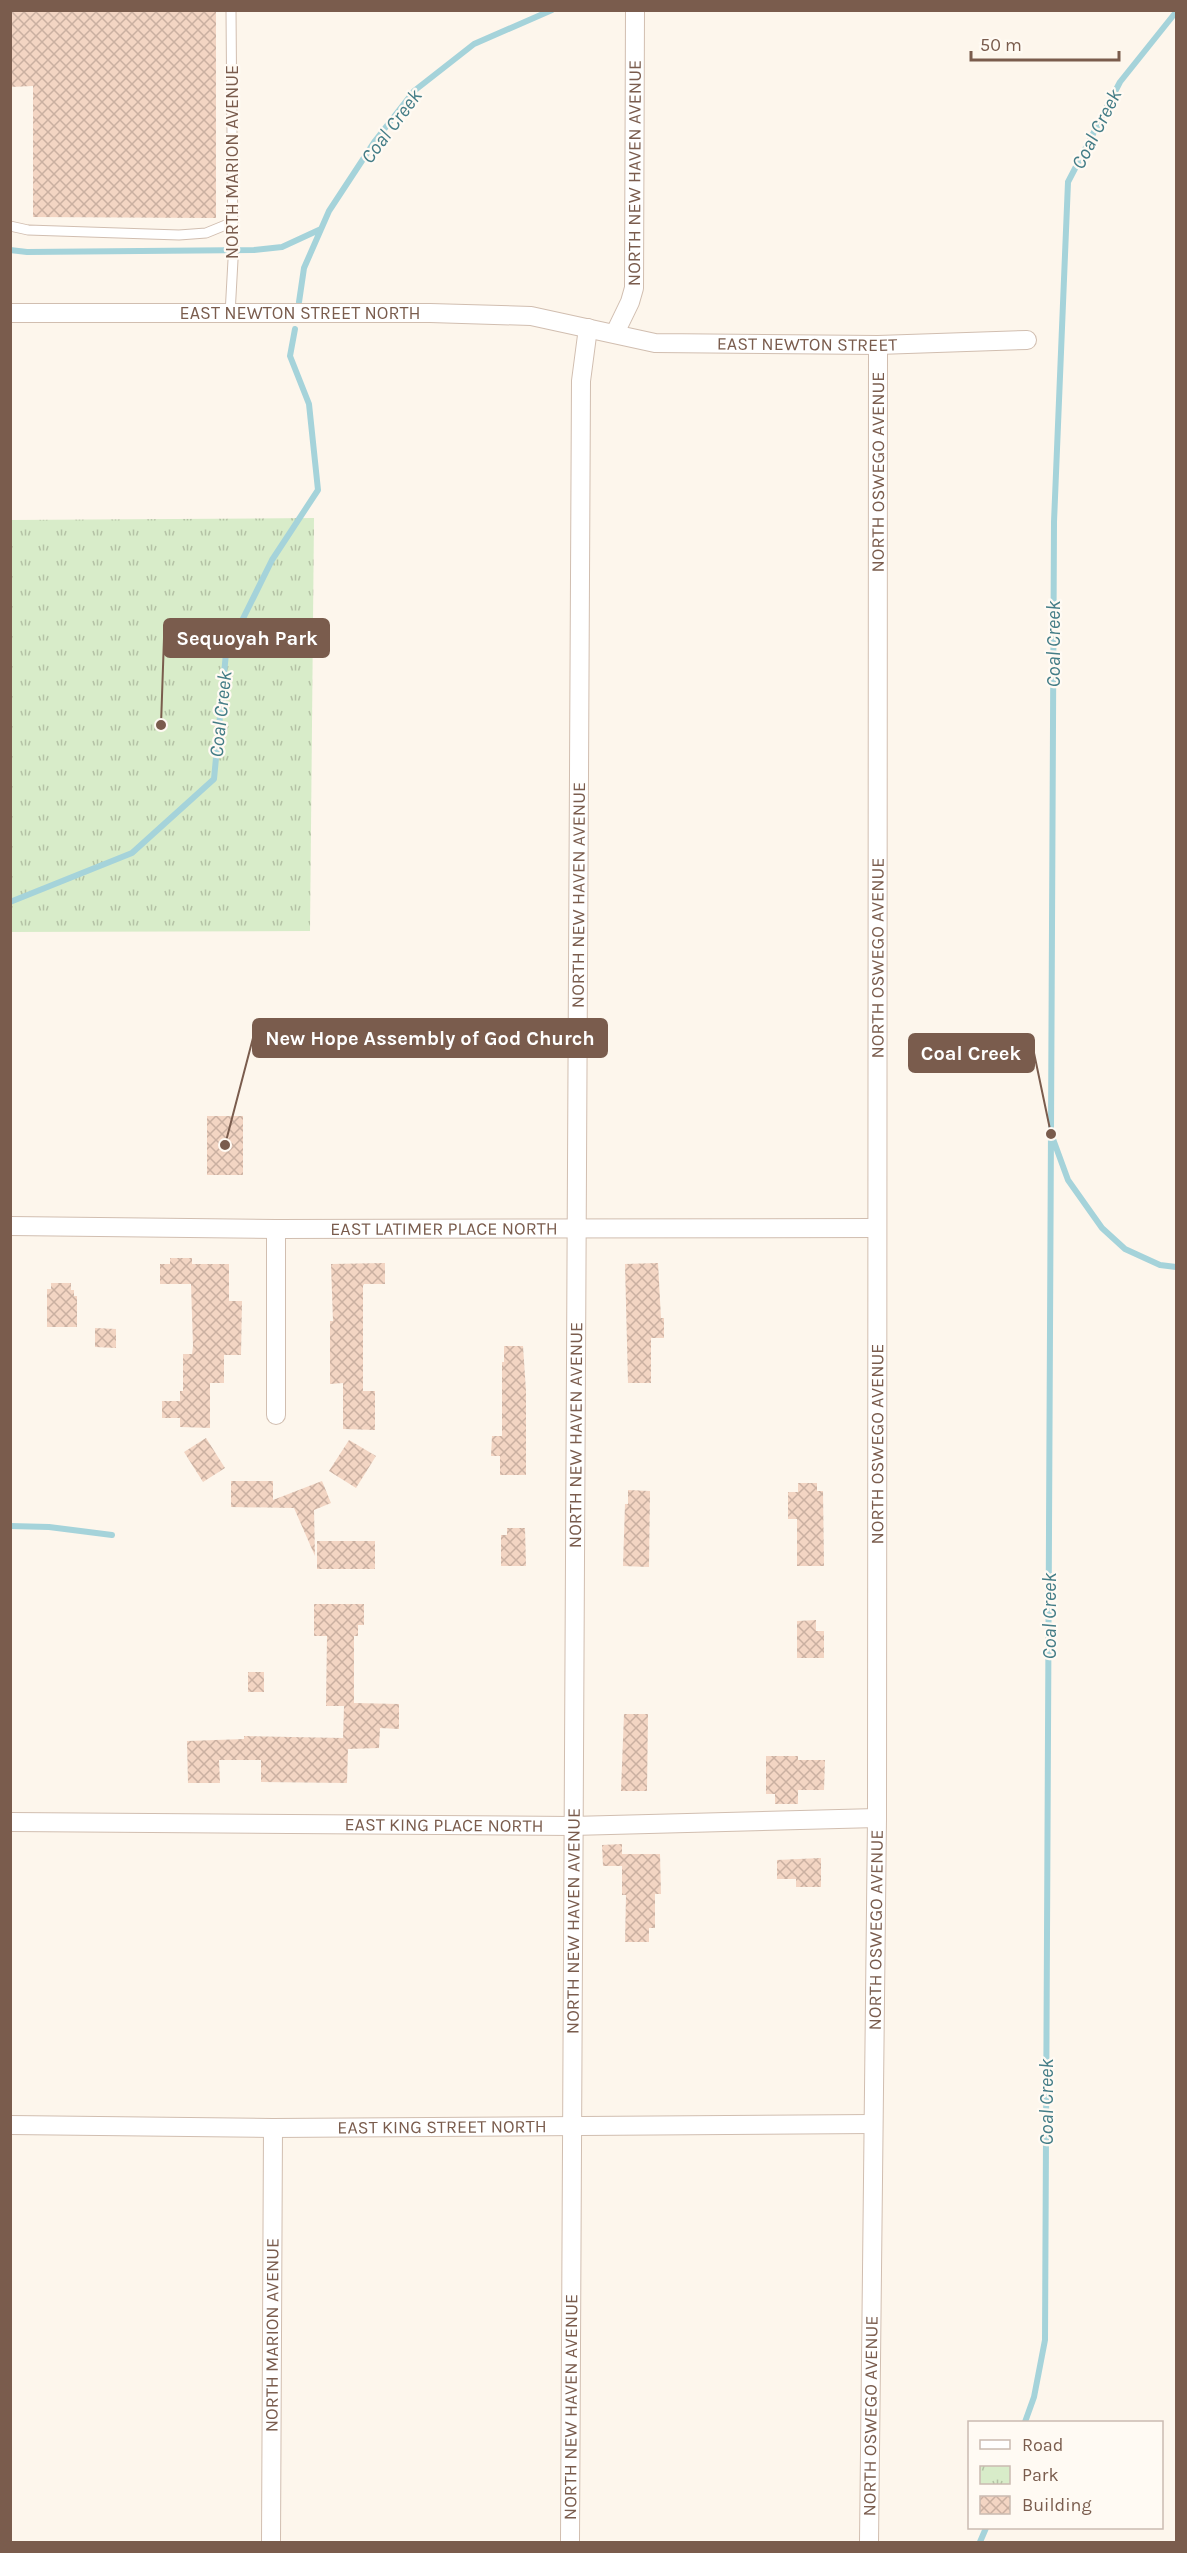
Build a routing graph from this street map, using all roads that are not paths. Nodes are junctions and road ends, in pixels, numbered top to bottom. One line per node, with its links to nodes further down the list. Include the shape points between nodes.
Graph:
1 (231, 10): 3 (lane, NORTH MARION AVENUE)
2 (635, 10): 8 (street, NORTH NEW HAVEN AVENUE, via 634,288)
3 (232, 222): 4 (lane, via 206,234 179,235 28,230); 6 (lane, NORTH MARION AVENUE)
4 (10, 226)
5 (10, 313): 6 (street, EAST NEWTON STREET NORTH)
6 (230, 314): 7 (street, EAST NEWTON STREET NORTH, via 531,316)
7 (588, 328): 8 (street, EAST NEWTON STREET); 12 (street, NORTH NEW HAVEN AVENUE, via 581,381)
8 (615, 333): 10 (street, EAST NEWTON STREET, via 655,343)
9 (1027, 340): 10 (street, EAST NEWTON STREET)
10 (878, 345): 13 (street, NORTH OSWEGO AVENUE)
11 (10, 1226): 14 (street, EAST LATIMER PLACE NORTH)
12 (575, 1228): 13 (street, EAST LATIMER PLACE NORTH); 14 (street, EAST LATIMER PLACE NORTH); 18 (street, NORTH NEW HAVEN AVENUE)
13 (877, 1228): 16 (street, NORTH OSWEGO AVENUE)
14 (276, 1229): 15 (street)
15 (276, 1415)
16 (877, 1818): 18 (street, EAST KING PLACE NORTH); 21 (street, NORTH OSWEGO AVENUE)
17 (10, 1822): 18 (street, EAST KING PLACE NORTH)
18 (572, 1826): 20 (street, NORTH NEW HAVEN AVENUE)
19 (10, 2124): 22 (street, EAST KING STREET NORTH)
20 (571, 2124): 21 (street, EAST KING STREET NORTH); 22 (street, EAST KING STREET NORTH); 24 (street, NORTH NEW HAVEN AVENUE)
21 (873, 2124): 25 (street, NORTH OSWEGO AVENUE)
22 (273, 2128): 23 (street, NORTH MARION AVENUE)
23 (271, 2542)
24 (570, 2542)
25 (868, 2542)

